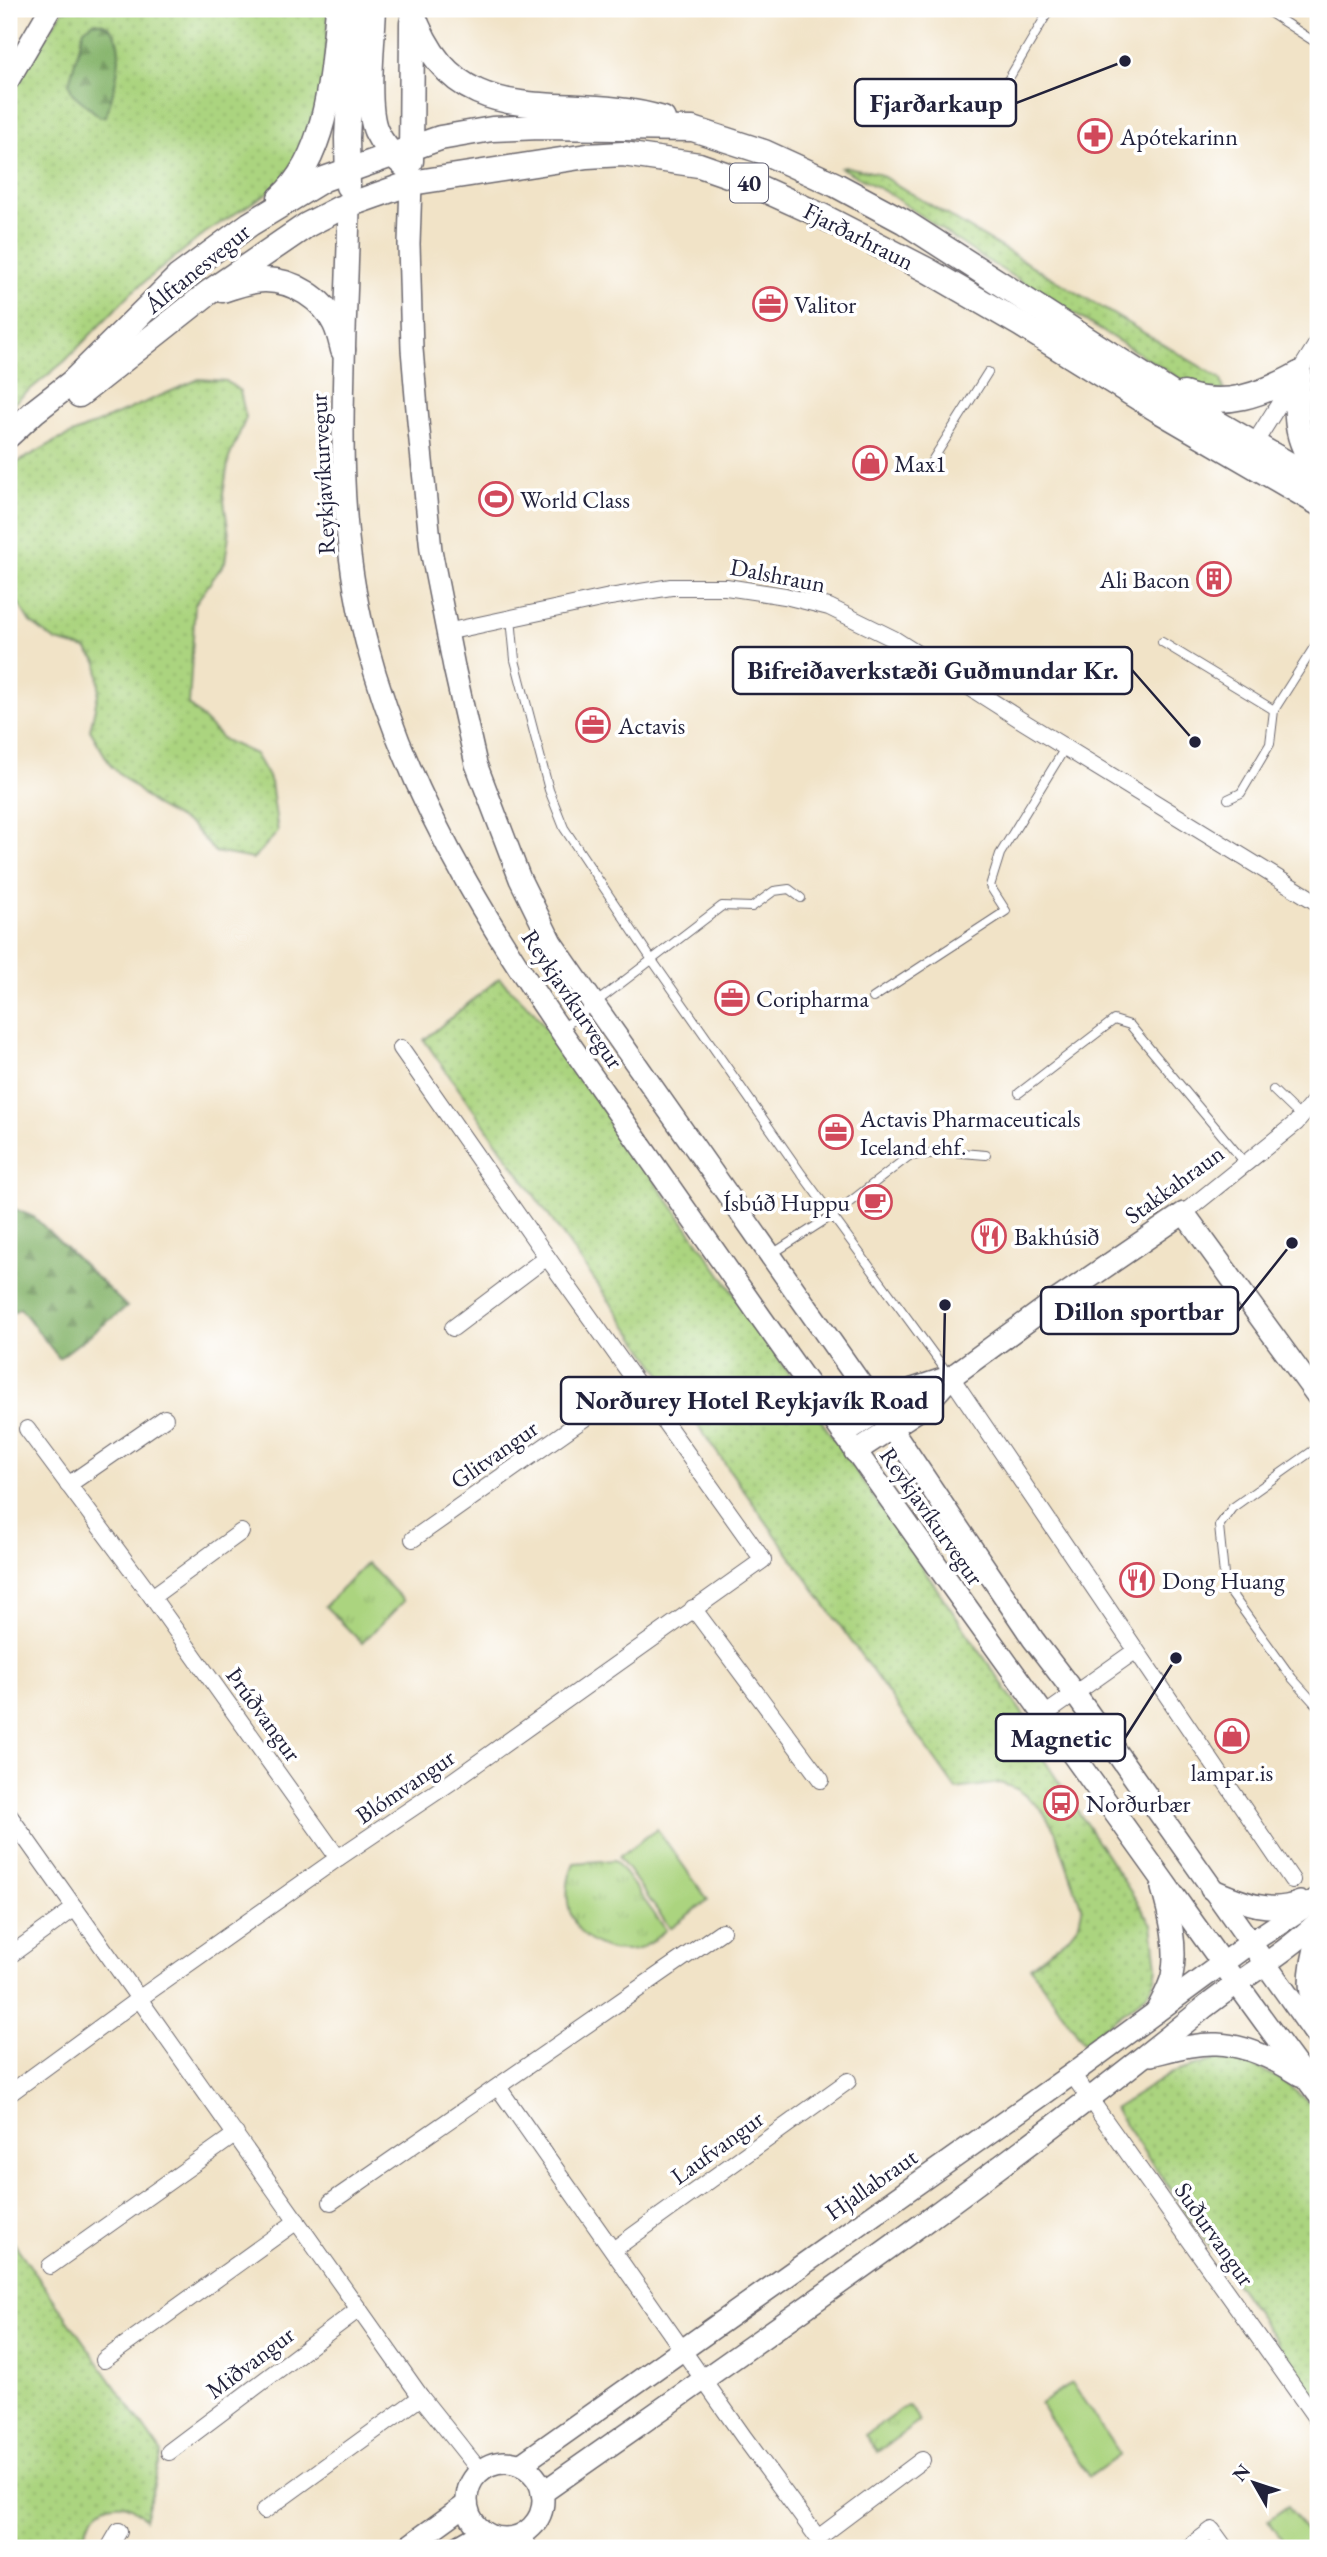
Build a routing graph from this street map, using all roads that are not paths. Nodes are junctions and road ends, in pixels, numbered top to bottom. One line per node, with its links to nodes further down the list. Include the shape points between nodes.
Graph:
1 (50, 9): 9 (main road)
2 (338, 9): 15 (main road, via 331,75 311,152 284,194)
3 (354, 9): 13 (main road)
4 (374, 9): 12 (main road, via 375,129)
5 (1050, 9): 10 (lane)
6 (1264, 9): 8 (lane)
7 (412, 10): 11 (main road, via 418,30 439,60 457,79 489,98 645,114); 12 (main road)
8 (1318, 44)
9 (9, 79)
10 (992, 107)
11 (693, 129): 12 (main road, Fjarðarhraun / 40, via 492,129 449,135); 21 (main road, Fjarðarhraun / 40, via 764,152 903,221)
12 (407, 164): 13 (main road, Álftanesvegur); 14 (main road, Fjarðarhraun / 40); 23 (main road, Fjarðarhraun / 40, via 448,178 622,153 699,164 822,216 928,270); 29 (main road, Reykjavíkurvegur, via 412,349 432,550)
13 (347, 171): 14 (main road); 15 (main road, Álftanesvegur, via 306,189)
14 (349, 204): 16 (main road, Álftanesvegur, via 307,225); 18 (main road, Reykjavíkurvegur)
15 (250, 224): 22 (main road, Álftanesvegur, via 178,277 71,383)
16 (208, 293): 18 (main road, via 265,280 303,291 325,309); 22 (main road, Álftanesvegur, via 41,425)
17 (1318, 342): 19 (street)
18 (344, 350): 40 (main road, Reykjavíkurvegur, via 345,506 365,638 386,709 438,830)
19 (1308, 368): 21 (main road, via 1280,385 1215,402); 23 (street); 25 (main road, via 1296,406 1300,439)
20 (988, 372): 24 (lane)
21 (1155, 383): 23 (main road, Fjarðarhraun / 40)
22 (11, 434)
23 (1251, 453): 26 (main road, Fjarðarhraun / 40); 27 (main road, Fjarðarhraun / 40)
24 (930, 464)
25 (1318, 469)
26 (1318, 481)
27 (1318, 502)
28 (511, 618): 29 (street, Dalshraun); 33 (street, Dalshraun, via 652,588 726,587 785,596 829,607 894,639); 37 (lane, via 515,660 549,790 564,828)
29 (446, 632): 39 (main road, Reykjavíkurvegur, via 476,764 520,879 551,942)
30 (1318, 641): 32 (lane)
31 (1162, 642): 32 (lane)
32 (1274, 710): 34 (lane, via 1270,744 1241,793)
33 (1065, 748): 36 (street, Dalshraun); 38 (lane, via 1000,854 990,886 1006,911)
34 (1228, 799)
35 (801, 898): 37 (lane, via 789,889 774,891 752,907 722,906)
36 (1318, 903)
37 (652, 960): 39 (lane); 49 (lane)
38 (873, 998)
39 (594, 1004): 40 (lane); 50 (main road, Reykjavíkurvegur)
40 (559, 1030): 60 (main road, Reykjavíkurvegur)
41 (401, 1048): 51 (street)
42 (1273, 1090): 45 (lane)
43 (1019, 1093): 47 (lane, via 1114,1020 1130,1025)
44 (1318, 1097): 45 (street, Stakkahraun)
45 (1301, 1117): 47 (street, Stakkahraun)
46 (986, 1155): 49 (lane, via 909,1156)
47 (1246, 1164): 48 (street, Stakkahraun)
48 (1184, 1213): 53 (main road, Stakkahraun); 55 (main road)
49 (833, 1215): 50 (lane); 53 (lane)
50 (770, 1255): 56 (main road, Reykjavíkurvegur)
51 (547, 1257): 52 (street); 54 (street)
52 (453, 1328)
53 (951, 1377): 56 (main road, Stakkahraun, via 914,1389); 59 (main road, Stakkahraun, via 925,1406); 68 (street)
54 (636, 1382): 65 (street, Glitvangur); 67 (street, Blómvangur, via 763,1560)
55 (1318, 1397)
56 (879, 1410): 59 (main road, Reykjavíkurvegur); 60 (main road, Stakkahraun)
57 (165, 1418): 63 (street)
58 (27, 1429): 63 (street, Þrúðvangur)
59 (891, 1429): 62 (main road, Stakkahraun); 69 (main road, Reykjavíkurvegur)
60 (843, 1434): 62 (main road, Reykjavíkurvegur)
61 (1318, 1447): 70 (lane, via 1232,1508 1219,1526 1225,1585)
62 (855, 1452): 71 (main road, Reykjavíkurvegur)
63 (68, 1485): 66 (street, Þrúðvangur)
64 (241, 1532): 66 (street)
65 (413, 1539)
66 (152, 1597): 74 (street, Þrúðvangur)
67 (693, 1608): 72 (street); 74 (street, Blómvangur)
68 (1135, 1651): 69 (street); 76 (street)
69 (1074, 1693): 71 (street); 77 (main road, Reykjavíkurvegur)
70 (1318, 1707)
71 (1043, 1716): 75 (main road, Reykjavíkurvegur)
72 (821, 1780)
73 (10, 1818): 79 (street)
74 (338, 1858): 88 (street, Blómvangur)
75 (1158, 1873): 85 (main road, Reykjavíkurvegur); 89 (main road, via 1174,1941 1172,1975)
76 (1292, 1880)
77 (1211, 1889): 78 (main road, via 1257,1907 1286,1907); 83 (main road, Reykjavíkurvegur)
78 (1318, 1896): 83 (main road, Hjallabraut)
79 (75, 1908): 84 (street); 88 (street)
80 (1318, 1922): 86 (main road)
81 (722, 1931): 95 (street)
82 (1318, 1938): 90 (main road, via 1309,1974)
83 (1250, 1943): 85 (main road, Hjallabraut); 86 (main road, Reykjavíkurvegur)
84 (9, 1956)
85 (1223, 1963): 87 (main road, Reykjavíkurvegur); 89 (main road, Hjallabraut)
86 (1265, 1963): 87 (main road); 91 (main road, Reykjavíkurvegur)
87 (1238, 1983): 92 (main road); 96 (main road, Reykjavíkurvegur)
88 (141, 1998): 97 (street); 99 (street)
89 (1154, 2015): 93 (main road, Hjallabraut)
90 (1318, 2029)
91 (1318, 2038)
92 (1145, 2056): 96 (main road, via 1219,2044 1268,2057); 98 (main road)
93 (1072, 2074): 98 (street, Suðurvangur); 105 (main road, Hjallabraut)
94 (848, 2081): 102 (street, Laufvangur)
95 (499, 2087): 100 (street); 102 (street)
96 (1313, 2087)
97 (9, 2094)
98 (1090, 2099): 107 (main road); 109 (street, Suðurvangur)
99 (236, 2134): 101 (street); 103 (street)
100 (331, 2202)
101 (297, 2221): 104 (street); 106 (street)
102 (613, 2250): 105 (street)
103 (50, 2266)
104 (359, 2309): 108 (street); 110 (street, Miðvangur)
105 (684, 2350): 107 (street); 112 (main road, Hjallabraut)
106 (104, 2360)
107 (703, 2379): 111 (street, via 818,2538); 114 (main road)
108 (421, 2397): 113 (street); 116 (street)
109 (1318, 2421)
110 (169, 2452)
111 (922, 2460)
112 (520, 2465): 113 (main road, via 495,2463); 114 (main road, via 537,2480)
113 (480, 2471): 115 (main road, via 472,2481)
114 (542, 2493): 119 (main road, via 541,2510)
115 (467, 2504): 118 (main road); 121 (main road)
116 (264, 2511)
117 (119, 2531): 120 (street)
118 (484, 2532): 119 (main road); 122 (main road)
119 (525, 2541)
120 (109, 2548)
121 (405, 2548)
122 (456, 2548)
123 (1188, 2548): 124 (street, via 1212,2530)
124 (1225, 2548)

